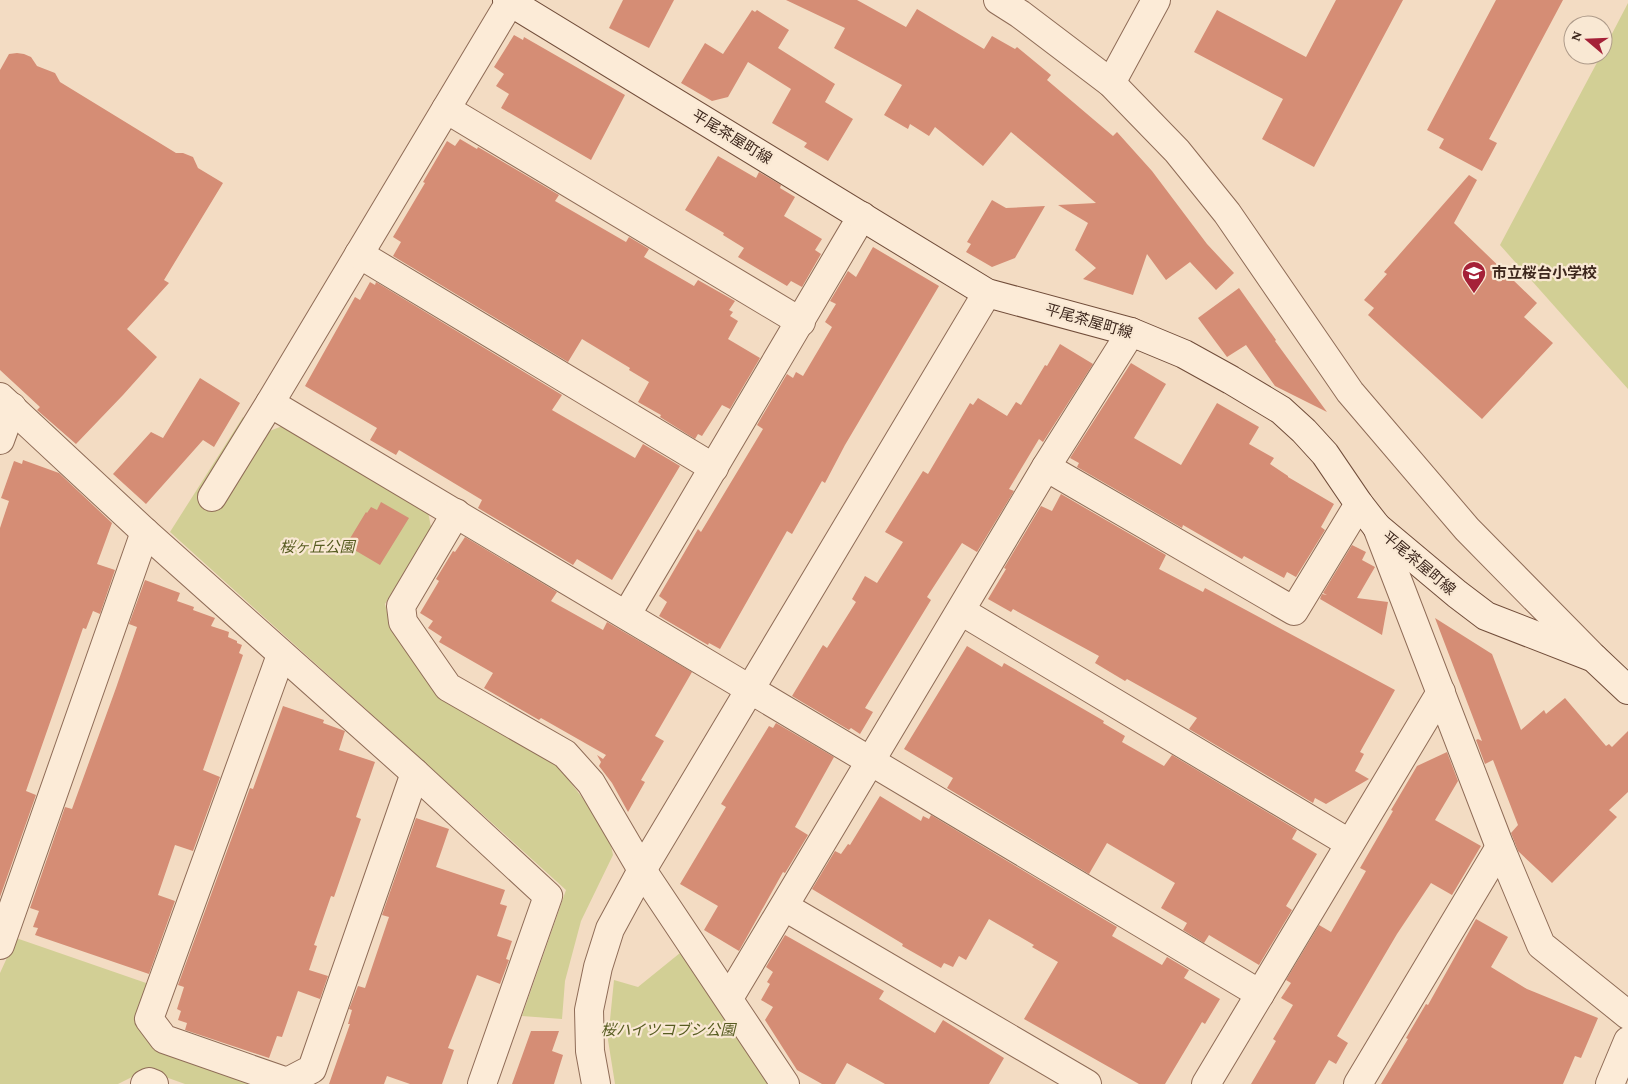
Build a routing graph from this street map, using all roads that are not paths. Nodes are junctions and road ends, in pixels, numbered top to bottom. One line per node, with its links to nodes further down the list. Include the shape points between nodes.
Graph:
1 (998, 0): 4 (street)
2 (1156, 0): 4 (street)
3 (508, 1): 5 (street); 6 (street, 平尾茶屋町線)
4 (1111, 84): 24 (street, via 1177,151 1227,213 1350,392 1467,529)
5 (446, 110): 7 (street); 9 (street)
6 (862, 216): 8 (street, 平尾茶屋町線); 9 (street)
7 (359, 254): 12 (street); 15 (street)
8 (987, 293): 10 (street, 平尾茶屋町線); 25 (street)
9 (801, 322): 15 (street)
10 (1131, 332): 14 (street); 17 (street, 平尾茶屋町線, via 1184,354 1281,410 1325,454)
11 (6, 402): 13 (street); 20 (street)
12 (270, 403): 16 (street); 18 (street)
13 (0, 440)
14 (1046, 467): 17 (street, via 1294,611); 21 (street)
15 (714, 468): 22 (street)
16 (212, 497)
17 (1359, 504): 19 (street, 平尾茶屋町線)
18 (456, 513): 22 (street); 32 (street, via 401,606 403,622 448,688 565,754 591,782)
19 (1377, 527): 24 (street, 平尾茶屋町線, via 1486,616); 27 (street)
20 (145, 532): 23 (street); 34 (street)
21 (961, 611): 28 (street); 30 (street)
22 (627, 614): 25 (street)
23 (281, 655): 29 (street); 29 (street, via 149,1019 164,1039 287,1082 312,1069)
24 (1594, 658): 26 (street, 平尾茶屋町線)
25 (749, 689): 28 (street); 32 (street)
26 (1628, 690)
27 (1441, 692): 30 (street); 31 (street)
28 (870, 762): 33 (street); 35 (street)
29 (415, 773): 41 (street, via 548,896)
30 (1349, 843): 35 (street)
31 (1500, 847): 37 (street, via 1541,945); 46 (street)
32 (642, 870): 36 (street); 42 (street, via 610,929 598,967 590,1010 590,1051)
33 (785, 907): 36 (street); 44 (street)
34 (0, 945)
35 (1260, 994): 45 (street)
36 (729, 998): 43 (street)
37 (1628, 1014)
38 (1628, 1041): 47 (street)
39 (145, 1084): 40 (street)
40 (154, 1084)
41 (482, 1084)
42 (596, 1084)
43 (785, 1084)
44 (1087, 1084)
45 (1206, 1084)
46 (1358, 1084)
47 (1610, 1084)

